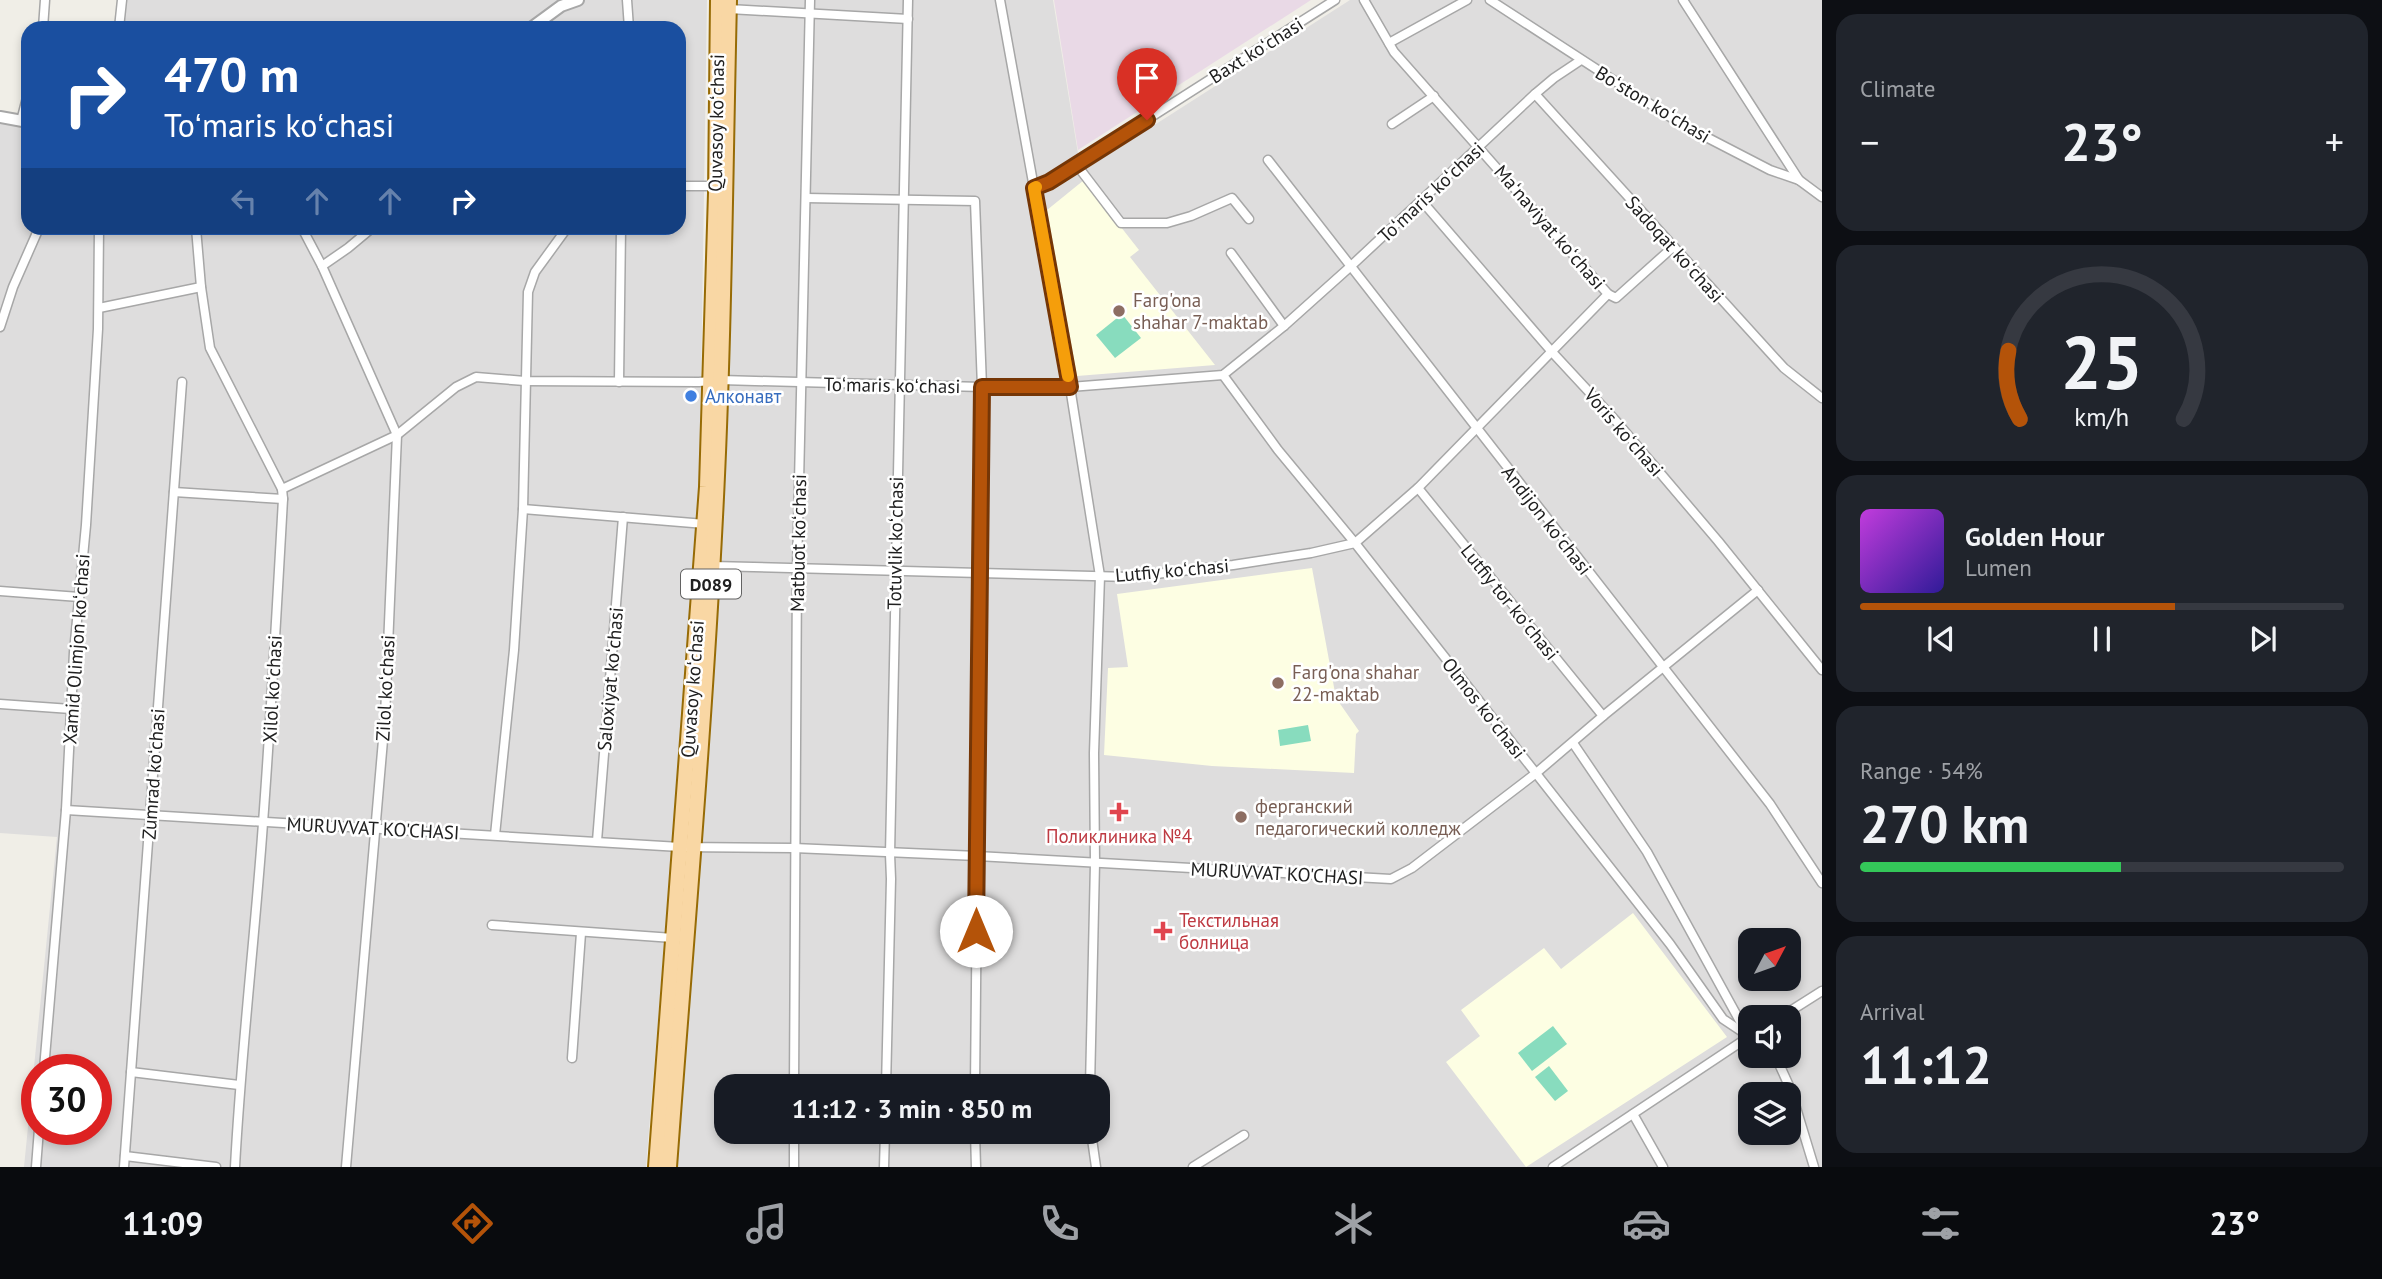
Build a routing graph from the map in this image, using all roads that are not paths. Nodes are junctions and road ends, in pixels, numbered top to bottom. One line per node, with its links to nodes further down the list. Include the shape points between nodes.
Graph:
1 (45, 0): 17 (street)
2 (122, 0): 18 (street)
3 (578, 0): 13 (street)
4 (627, 0): 20 (street)
5 (810, 0): 15 (street, Matbuot koʻchasi)
6 (908, 0): 16 (street, Totuvlik koʻchasi)
7 (1000, 0): 33 (street)
8 (1335, 0): 30 (street, Baxt koʻchasi)
9 (1364, 0): 21 (street, Maʻnaviyat koʻchasi)
10 (1467, 0): 21 (street)
11 (1490, 0): 22 (street, Boʻston koʻchasi)
12 (1683, 0): 31 (street)
13 (560, 3): 19 (street)
14 (725, 3): 15 (street); 34 (main road, Quvasoy koʻchasi / D089); 58 (main road, Quvasoy koʻchasi / D089)
15 (809, 14): 16 (street); 36 (street, Matbuot koʻchasi)
16 (908, 19): 37 (street, Totuvlik koʻchasi)
17 (44, 21)
18 (120, 21)
19 (539, 21)
20 (628, 21)
21 (1390, 43): 24 (street, Maʻnaviyat koʻchasi)
22 (1581, 60): 23 (street, Toʻmaris koʻchasi); 31 (street, Boʻston koʻchasi, via 1682,124 1770,170)
23 (1535, 94): 28 (street, Toʻmaris koʻchasi); 47 (street, Sadoqat koʻchasi)
24 (1434, 96): 27 (street); 28 (street, Maʻnaviyat koʻchasi)
25 (0, 117): 26 (street)
26 (21, 120)
27 (1392, 124)
28 (1479, 147): 38 (street, Toʻmaris koʻchasi); 52 (street, Maʻnaviyat koʻchasi)
29 (1268, 160): 49 (street, Andijon koʻchasi)
30 (1076, 164): 33 (street, Baxt koʻchasi); 39 (street, via 1121,223 1167,223 1232,198)
31 (1800, 180): 35 (street, Boʻston koʻchasi)
32 (686, 187): 34 (street)
33 (1034, 188): 65 (street)
34 (716, 190): 58 (main road, Quvasoy koʻchasi / D089)
35 (1822, 197)
36 (806, 198): 37 (street); 62 (street, Matbuot koʻchasi)
37 (904, 200): 63 (street, Totuvlik koʻchasi); 64 (street, via 975,201)
38 (1421, 200): 49 (street, Toʻmaris koʻchasi); 56 (street, Voris koʻchasi)
39 (1248, 219)
40 (36, 235): 55 (street)
41 (99, 235): 53 (street, Xamid Olimjon koʻchasi)
42 (197, 235): 51 (street, Xilol koʻchasi)
43 (306, 235): 50 (street, Zilol koʻchasi)
44 (364, 235): 50 (street)
45 (562, 235): 59 (street, via 535,272 528,292)
46 (621, 235): 61 (street)
47 (1673, 247): 52 (street, via 1616,298); 66 (street, Sadoqat koʻchasi, via 1784,368)
48 (1231, 253): 54 (street)
49 (1351, 265): 54 (street, Toʻmaris koʻchasi); 69 (street, Andijon koʻchasi)
50 (322, 266): 70 (street, Zilol koʻchasi)
51 (201, 287): 53 (street); 72 (street, Xilol koʻchasi, via 210,348)
52 (1608, 294): 56 (street, Maʻnaviyat koʻchasi)
53 (99, 309): 86 (street, Xamid Olimjon koʻchasi)
54 (1284, 326): 57 (street, Toʻmaris koʻchasi)
55 (0, 327)
56 (1552, 352): 69 (street, Lutfiy koʻchasi); 84 (street, Voris koʻchasi)
57 (1223, 375): 65 (street, Toʻmaris koʻchasi); 78 (street, Olmos koʻchasi)
58 (716, 380): 61 (street, Toʻmaris koʻchasi); 62 (street, Toʻmaris koʻchasi); 77 (main road, Quvasoy koʻchasi / D089); 79 (main road, Quvasoy koʻchasi / D089)
59 (525, 381): 61 (street, Toʻmaris koʻchasi); 70 (street, Toʻmaris koʻchasi, via 476,377 456,387); 75 (street)
60 (182, 382): 73 (street, Zumrad koʻchasi)
61 (619, 382)
62 (802, 383): 63 (street, Toʻmaris koʻchasi); 80 (street, Matbuot koʻchasi)
63 (899, 386): 64 (street, Toʻmaris koʻchasi); 81 (street, Totuvlik koʻchasi)
64 (982, 387): 65 (street, Toʻmaris koʻchasi); 82 (street)
65 (1070, 387): 83 (street)
66 (1810, 388): 67 (street); 68 (street, Sadoqat koʻchasi)
67 (1822, 388)
68 (1822, 398)
69 (1477, 428): 71 (street, Lutfiy koʻchasi); 87 (street, Andijon koʻchasi)
70 (397, 435): 72 (street, Toʻmaris koʻchasi); 97 (street, Zilol koʻchasi)
71 (1418, 488): 78 (street, Lutfiy koʻchasi); 91 (street, Lutfiy tor koʻchasi)
72 (282, 489): 74 (street, Xilol koʻchasi)
73 (174, 492): 74 (street); 95 (street, Zumrad koʻchasi)
74 (283, 499): 96 (street, Xilol koʻchasi)
75 (523, 509): 76 (street); 98 (street)
76 (623, 517): 77 (street); 99 (street, Saloxiyat koʻchasi)
77 (705, 519): 101 (main road, Quvasoy koʻchasi / D089)
78 (1355, 543): 83 (street, Lutfiy koʻchasi, via 1311,554 1166,574); 93 (street, Olmos koʻchasi)
79 (712, 566): 80 (street, Lutfiy koʻchasi); 100 (main road, Quvasoy koʻchasi / D089)
80 (797, 570): 81 (street, Lutfiy koʻchasi); 102 (street, Matbuot koʻchasi)
81 (894, 572): 82 (street, Lutfiy koʻchasi); 103 (street, Totuvlik koʻchasi)
82 (979, 572): 83 (street, Lutfiy koʻchasi); 104 (street)
83 (1100, 576): 105 (street)
84 (1758, 590): 87 (street, MURUVVAT KO'CHASI); 88 (street, Voris koʻchasi)
85 (0, 591): 86 (street)
86 (79, 597): 90 (street, Xamid Olimjon koʻchasi)
87 (1662, 668): 91 (street, MURUVVAT KO'CHASI); 106 (street, Andijon koʻchasi, via 1770,804)
88 (1822, 670)
89 (0, 704): 90 (street)
90 (71, 709): 94 (street, Xamid Olimjon koʻchasi)
91 (1602, 716): 92 (street, MURUVVAT KO'CHASI)
92 (1573, 743): 93 (street, MURUVVAT KO'CHASI); 112 (street, via 1647,852)
93 (1535, 774): 105 (street, MURUVVAT KO'CHASI, via 1412,869 1391,879); 113 (street, Olmos koʻchasi, via 1723,1019)
94 (66, 810): 95 (street, MURUVVAT KO'CHASI); 115 (street, Xamid Olimjon koʻchasi)
95 (150, 815): 96 (street, MURUVVAT KO'CHASI); 118 (street, Zumrad koʻchasi)
96 (264, 822): 97 (street, MURUVVAT KO'CHASI); 123 (street, Xilol koʻchasi)
97 (375, 829): 98 (street, MURUVVAT KO'CHASI); 136 (street, Zilol koʻchasi)
98 (495, 835): 99 (street, MURUVVAT KO'CHASI)
99 (597, 841): 101 (street, MURUVVAT KO'CHASI)
100 (695, 846): 101 (street, MURUVVAT KO'CHASI); 102 (street, MURUVVAT KO'CHASI); 138 (main road, Quvasoy koʻchasi / D089)
101 (680, 847): 109 (main road, Quvasoy koʻchasi / D089)
102 (794, 848): 103 (street, MURUVVAT KO'CHASI); 119 (street, Matbuot koʻchasi)
103 (890, 854): 104 (street, MURUVVAT KO'CHASI); 120 (street, Totuvlik koʻchasi)
104 (977, 856): 105 (street, MURUVVAT KO'CHASI); 121 (street)
105 (1095, 863): 122 (street)
106 (1822, 883)
107 (492, 925): 108 (street)
108 (581, 933): 109 (street); 116 (street)
109 (673, 938): 137 (main road, Quvasoy koʻchasi / D089)
110 (1822, 991): 111 (street)
111 (1800, 1005)
112 (1738, 1015)
113 (1738, 1028)
114 (1738, 1044): 124 (street)
115 (45, 1054)
116 (572, 1058)
117 (1781, 1068): 146 (street)
118 (131, 1072): 123 (street); 131 (street, Zumrad koʻchasi)
119 (794, 1074)
120 (886, 1074)
121 (975, 1074)
122 (1090, 1074)
123 (239, 1086): 135 (street, Xilol koʻchasi)
124 (1633, 1114): 144 (street); 145 (street)
125 (1244, 1135): 143 (street)
126 (794, 1144): 139 (street)
127 (885, 1144): 140 (street)
128 (975, 1144): 141 (street)
129 (1093, 1144): 142 (street)
130 (38, 1145): 132 (street)
131 (125, 1156): 133 (street, Zumrad koʻchasi); 134 (street)
132 (36, 1167)
133 (124, 1167)
134 (216, 1167)
135 (235, 1167)
136 (345, 1167)
137 (656, 1167)
138 (669, 1167)
139 (794, 1167)
140 (884, 1167)
141 (976, 1167)
142 (1096, 1167)
143 (1193, 1167)
144 (1553, 1167)
145 (1663, 1167)
146 (1814, 1167)

